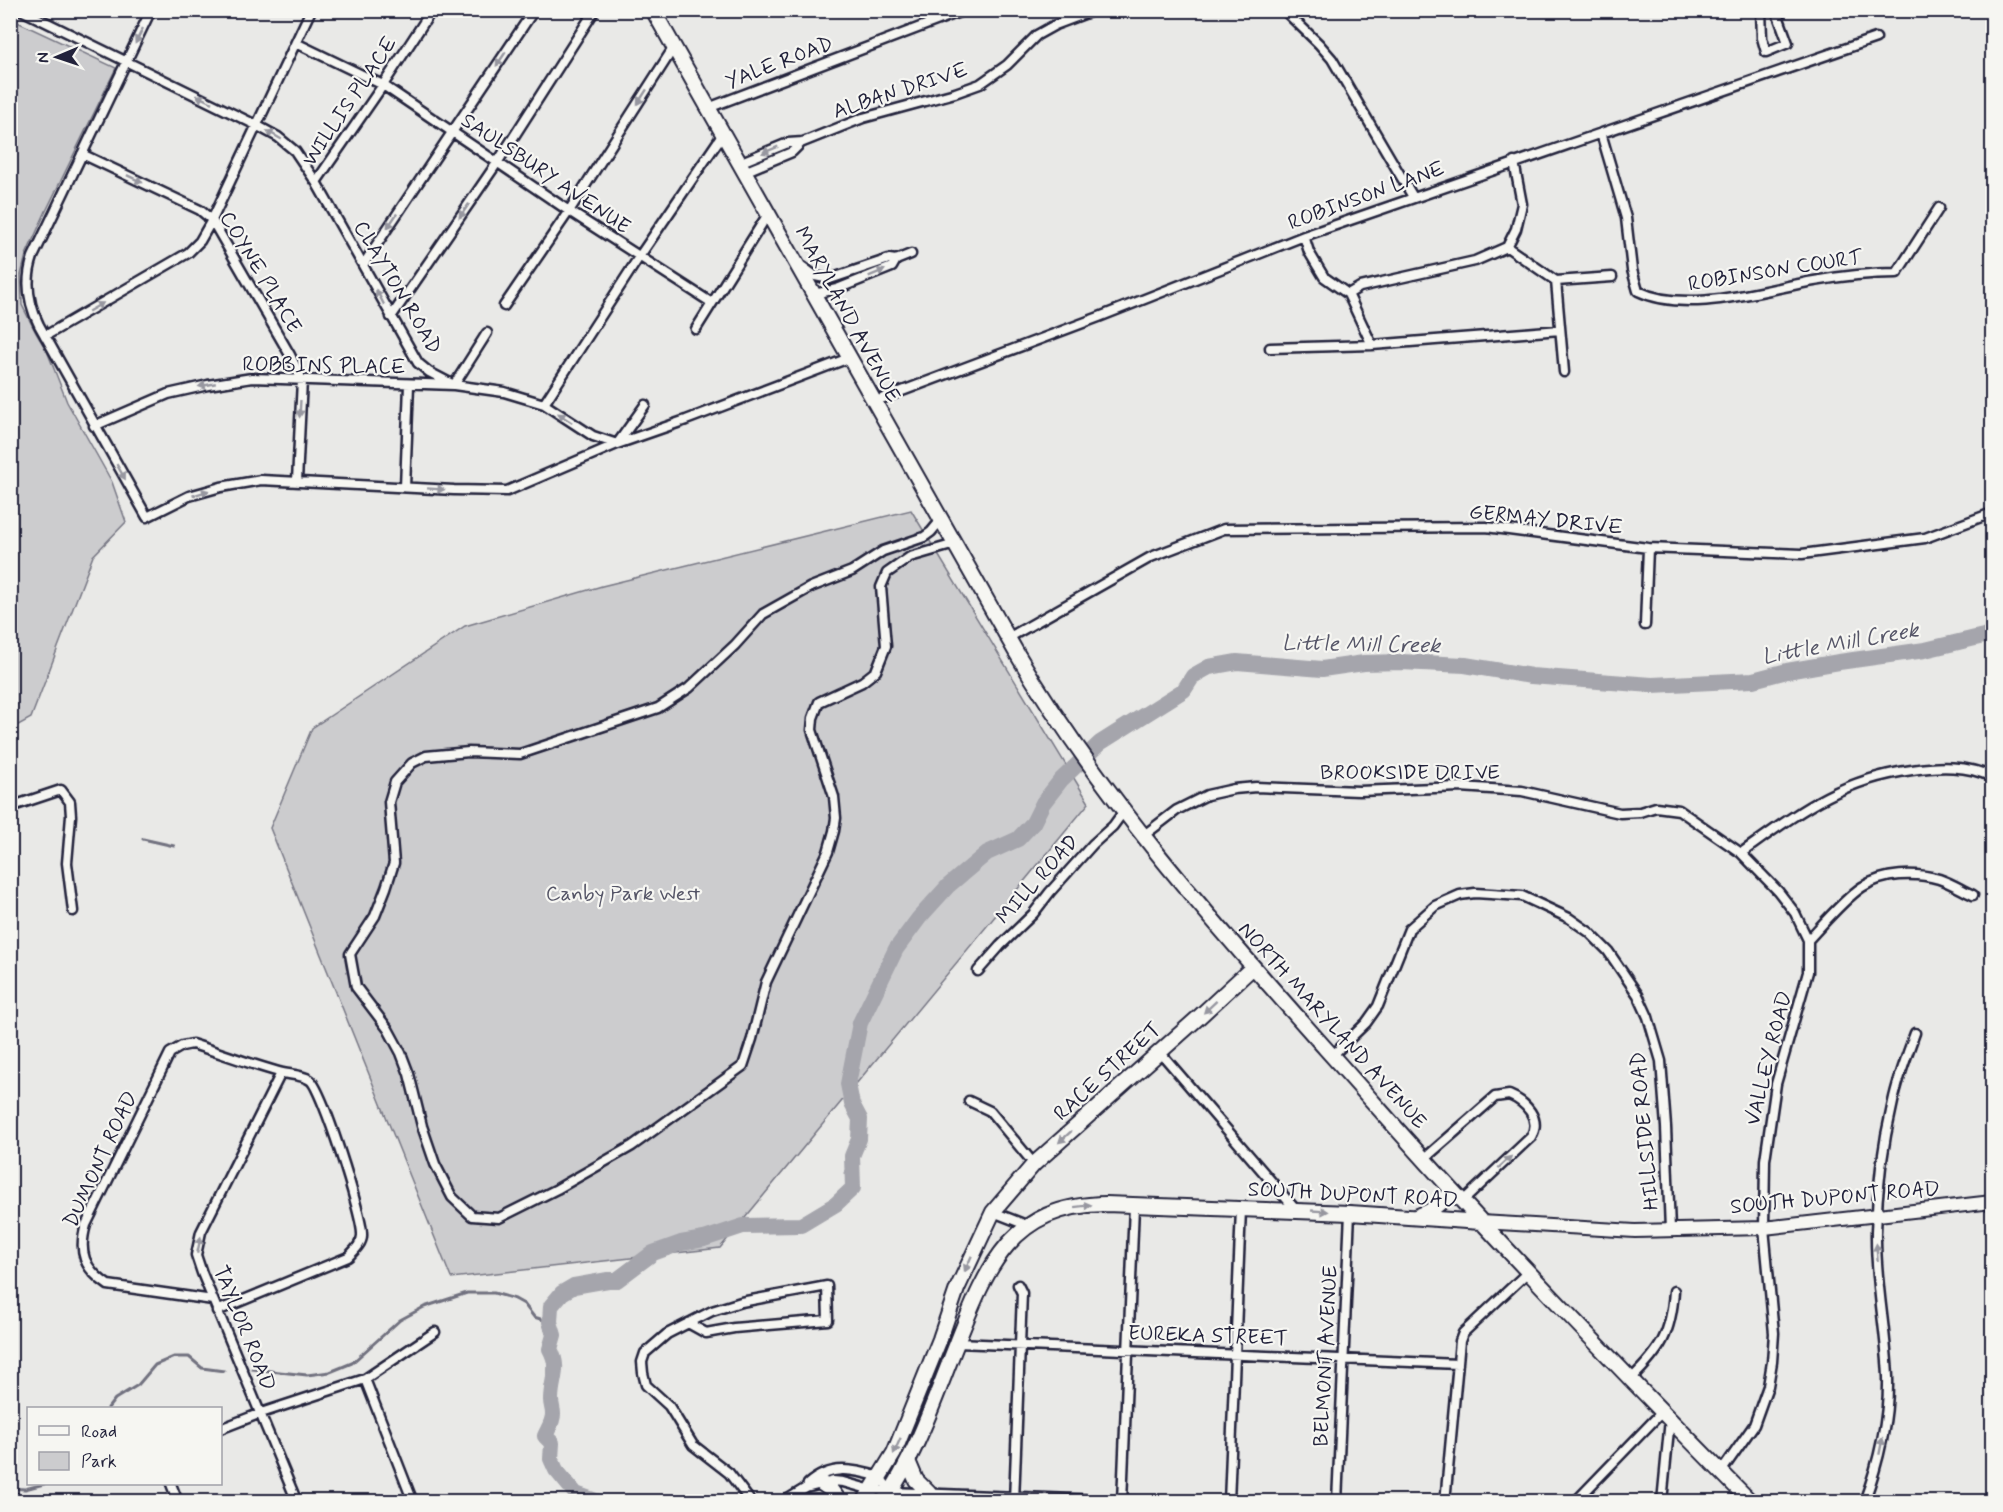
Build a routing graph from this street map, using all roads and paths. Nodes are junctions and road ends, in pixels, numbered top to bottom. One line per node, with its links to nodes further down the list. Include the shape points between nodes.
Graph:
1 (151, 10): 17 (street, one-way to 17)
2 (311, 10): 15 (street)
3 (432, 10): 18 (street, WILLIS PLACE)
4 (534, 10): 21 (street, one-way to 21)
5 (595, 10): 26 (street)
6 (672, 10): 13 (street)
7 (965, 10): 19 (street, YALE ROAD)
8 (1095, 10): 27 (street, ALBAN DRIVE, via 1037,35 980,84 863,118 803,142 792,152)
9 (1284, 10): 29 (street, via 1332,59)
10 (1761, 10): 11 (street, via 1766,51 1788,43)
11 (1776, 10)
12 (24, 11): 17 (street, CLAYTON ROAD)
13 (655, 13): 16 (main road, MARYLAND AVENUE)
14 (1876, 38): 22 (street, ROBINSON LANE)
15 (296, 43): 18 (street, SAULSBURY AVENUE); 20 (street)
16 (674, 47): 19 (main road, MARYLAND AVENUE); 31 (street, one-way to 31)
17 (126, 61): 20 (street, CLAYTON ROAD, one-way to 17); 24 (street)
18 (383, 85): 21 (street, SAULSBURY AVENUE); 28 (street, WILLIS PLACE)
19 (708, 108): 23 (main road, MARYLAND AVENUE)
20 (256, 125): 28 (street, CLAYTON ROAD, one-way to 20, via 288,144); 33 (street)
21 (452, 132): 26 (street, SAULSBURY AVENUE); 40 (street, one-way to 40)
22 (1601, 133): 25 (street, ROBINSON LANE); 30 (street, ROBINSON COURT, via 1626,218 1638,291 1651,298 1680,303 1708,301 1863,273 1897,273)
23 (723, 134): 27 (main road, MARYLAND AVENUE); 38 (street)
24 (82, 154): 33 (street, COYNE PLACE, one-way to 33, via 200,210); 51 (street, via 33,256 28,275 31,306)
25 (1514, 162): 29 (street, ROBINSON LANE); 35 (street, via 1522,204)
26 (497, 163): 31 (street, SAULSBURY AVENUE); 47 (street, one-way to 47)
27 (742, 168): 32 (main road, MARYLAND AVENUE)
28 (316, 182): 40 (street, CLAYTON ROAD)
29 (1413, 197): 34 (street, ROBINSON LANE)
30 (1939, 208)
31 (569, 211): 38 (street, SAULSBURY AVENUE); 46 (street)
32 (768, 214): 36 (main road, MARYLAND AVENUE); 45 (street)
33 (212, 220): 51 (street, one-way to 33, via 188,253); 56 (street, COYNE PLACE)
34 (1304, 236): 44 (street, via 1324,277); 59 (street, ROBINSON LANE)
35 (1507, 247): 42 (street); 44 (street, via 1475,261 1360,287)
36 (790, 254): 39 (street, via 815,276 830,279); 43 (main road, MARYLAND AVENUE)
37 (911, 254): 39 (street)
38 (639, 257): 45 (street, SAULSBURY AVENUE); 60 (street)
39 (896, 260): 43 (street, one-way to 39, via 837,290 892,267)
40 (363, 265): 47 (street, CLAYTON ROAD, one-way to 40)
41 (1612, 277): 42 (street)
42 (1556, 281): 49 (street)
43 (814, 294): 54 (main road, MARYLAND AVENUE)
44 (1348, 294): 52 (street)
45 (712, 303): 48 (street)
46 (504, 306)
47 (391, 317): 58 (street, CLAYTON ROAD, via 418,363)
48 (696, 329)
49 (1560, 330): 52 (street); 55 (street)
50 (487, 333): 58 (street)
51 (45, 336): 62 (street)
52 (1372, 345): 53 (street)
53 (1270, 348)
54 (849, 358): 59 (main road, MARYLAND AVENUE); 63 (street)
55 (1564, 372)
56 (302, 380): 57 (street, ROBBINS PLACE); 62 (street, ROBBINS PLACE, one-way to 62, via 252,378 208,385 168,394); 64 (street, COYNE PLACE, one-way to 64)
57 (409, 385): 58 (street, ROBBINS PLACE); 65 (street)
58 (454, 385): 60 (street, CLAYTON ROAD, via 504,392)
59 (873, 402): 67 (main road, MARYLAND AVENUE)
60 (544, 404): 63 (street, CLAYTON ROAD, one-way to 60, via 593,436)
61 (645, 405): 63 (street)
62 (94, 426): 64 (street, one-way to 64, via 147,517 189,496 221,487 261,480)
63 (618, 444): 65 (street, one-way to 63, via 507,491)
64 (297, 481): 65 (street)
65 (405, 487)
66 (1992, 513): 69 (street, GERMAY DRIVE, via 1925,538 1802,554)
67 (941, 520): 68 (main road, MARYLAND AVENUE); 68 (street, via 924,537 883,551 852,571 811,587 763,614 689,688 658,708 520,754 469,752 426,756 412,763 395,782 389,802 394,863 375,916 350,954 353,971 356,987 401,1053 435,1164 452,1197 472,1216 499,1218 557,1189 632,1146 743,1066 766,982 828,852 836,818 834,797 812,730 816,708 819,702 876,671 886,646 881,587 887,573 910,557)
68 (955, 544): 71 (main road, MARYLAND AVENUE)
69 (1648, 548): 70 (street); 71 (street, GERMAY DRIVE, via 1486,527 1224,529 1151,557)
70 (1645, 625)
71 (1008, 638): 74 (main road, NORTH MARYLAND AVENUE, via 1043,698)
72 (1992, 777): 76 (street, via 1960,767 1934,766 1882,774 1841,788 1804,808)
73 (10, 807): 78 (street, via 61,790 70,802 68,863)
74 (1124, 811): 75 (main road, NORTH MARYLAND AVENUE); 81 (street, MILL ROAD)
75 (1143, 836): 76 (street, BROOKSIDE DRIVE, via 1177,810 1208,795 1234,789 1359,791 1460,787 1522,791 1620,813 1656,807 1679,810); 80 (main road, NORTH MARYLAND AVENUE)
76 (1741, 853): 79 (street, BROOKSIDE DRIVE, via 1795,913)
77 (1973, 896): 79 (street, via 1941,879 1912,874 1887,878 1862,887)
78 (74, 911)
79 (1808, 940): 100 (street, VALLEY ROAD, via 1808,972 1776,1084 1768,1129)
80 (1253, 967): 83 (main road, RACE STREET, one-way to 83); 84 (main road, NORTH MARYLAND AVENUE)
81 (978, 971)
82 (1915, 1033): 96 (street, via 1893,1101)
83 (1160, 1052): 88 (main road, RACE STREET, one-way to 88); 93 (street)
84 (1332, 1056): 87 (main road, NORTH MARYLAND AVENUE); 101 (street, HILLSIDE ROAD, via 1378,1006 1409,929 1435,906 1475,893 1522,896 1569,918 1608,951 1648,1017 1661,1061)
85 (281, 1073): 105 (street, TAYLOR ROAD, one-way to 85, via 196,1255 201,1233); 105 (street, DUMONT ROAD, via 192,1044 170,1053 86,1225 81,1242 83,1256 108,1285); 106 (street, DUMONT ROAD, via 307,1077 315,1084 363,1236 348,1257)
86 (969, 1101): 88 (street, via 990,1111)
87 (1424, 1159): 89 (main road, NORTH MARYLAND AVENUE); 89 (street, one-way to 87, via 1531,1137 1534,1118 1526,1105 1509,1095 1495,1097)
88 (1034, 1164): 94 (main road, RACE STREET)
89 (1458, 1197): 97 (main road); 98 (main road, NORTH MARYLAND AVENUE)
90 (1992, 1202): 96 (street, SOUTH DUPONT ROAD)
91 (1134, 1206): 92 (main road, SOUTH DUPONT ROAD); 99 (main road, SOUTH DUPONT ROAD, one-way to 91, via 1059,1210 1078,1206); 112 (street)
92 (1241, 1209): 93 (main road, SOUTH DUPONT ROAD); 113 (street)
93 (1296, 1210): 95 (main road, SOUTH DUPONT ROAD, one-way to 95)
94 (993, 1212): 99 (street); 111 (main road, one-way to 111, via 957,1289)
95 (1350, 1213): 97 (main road, SOUTH DUPONT ROAD); 114 (street, BELMONT AVENUE)
96 (1877, 1216): 100 (street, SOUTH DUPONT ROAD); 146 (street, one-way to 96, via 1875,1472 1887,1408)
97 (1414, 1218): 98 (main road, SOUTH DUPONT ROAD)
98 (1481, 1222): 101 (street, SOUTH DUPONT ROAD); 102 (main road, NORTH MARYLAND AVENUE)
99 (1029, 1226): 109 (main road, SOUTH DUPONT ROAD, via 996,1258)
100 (1764, 1228): 101 (street, SOUTH DUPONT ROAD); 123 (street, VALLEY ROAD, via 1774,1333 1768,1386 1754,1425)
101 (1670, 1230)
102 (1528, 1272): 115 (street, via 1463,1333); 117 (main road, NORTH MARYLAND AVENUE)
103 (1018, 1284): 110 (street, via 1022,1293)
104 (1674, 1291): 117 (street, via 1662,1344)
105 (213, 1300): 106 (street, TAYLOR ROAD)
106 (217, 1311): 119 (street, TAYLOR ROAD)
107 (688, 1323): 107 (street, via 741,1302 826,1286 828,1320 706,1333); 136 (street, via 645,1353 642,1362 646,1385 669,1406 693,1445 729,1473)
108 (435, 1332): 116 (street)
109 (957, 1343): 110 (street, EUREKA STREET); 118 (main road, SOUTH DUPONT ROAD)
110 (1020, 1345): 112 (street, EUREKA STREET); 131 (street)
111 (937, 1346): 118 (main road, via 942,1361 931,1389); 124 (main road, one-way to 124, via 894,1453)
112 (1128, 1350): 113 (street, EUREKA STREET); 132 (street)
113 (1236, 1355): 114 (street, EUREKA STREET); 140 (street)
114 (1343, 1359): 115 (street, EUREKA STREET); 141 (street, BELMONT AVENUE)
115 (1458, 1364): 142 (street)
116 (365, 1379): 119 (street); 135 (street)
117 (1631, 1379): 120 (main road, NORTH MARYLAND AVENUE)
118 (929, 1410): 122 (main road, SOUTH DUPONT ROAD)
119 (261, 1413): 121 (street); 134 (street, TAYLOR ROAD)
120 (1666, 1416): 123 (main road, NORTH MARYLAND AVENUE); 143 (street); 144 (street)
121 (222, 1428)
122 (909, 1461): 128 (main road, via 916,1480); 130 (main road, SOUTH DUPONT ROAD)
123 (1721, 1472): 145 (main road, NORTH MARYLAND AVENUE)
124 (880, 1477): 127 (street, via 840,1469 819,1476); 129 (main road); 130 (street)
125 (821, 1483): 127 (street); 129 (street, via 843,1482); 138 (main road)
126 (171, 1485): 133 (street)
127 (806, 1488): 137 (street)
128 (929, 1493): 130 (street); 131 (street)
129 (868, 1496): 130 (street)
130 (888, 1497)
131 (1014, 1499): 132 (street)
132 (1122, 1501): 139 (street)
133 (178, 1502)
134 (297, 1502)
135 (413, 1502)
136 (752, 1502)
137 (783, 1502)
138 (840, 1502)
139 (1152, 1502)
140 (1229, 1502)
141 (1337, 1502)
142 (1445, 1502)
143 (1575, 1502)
144 (1662, 1502)
145 (1751, 1502)
146 (1864, 1502)

